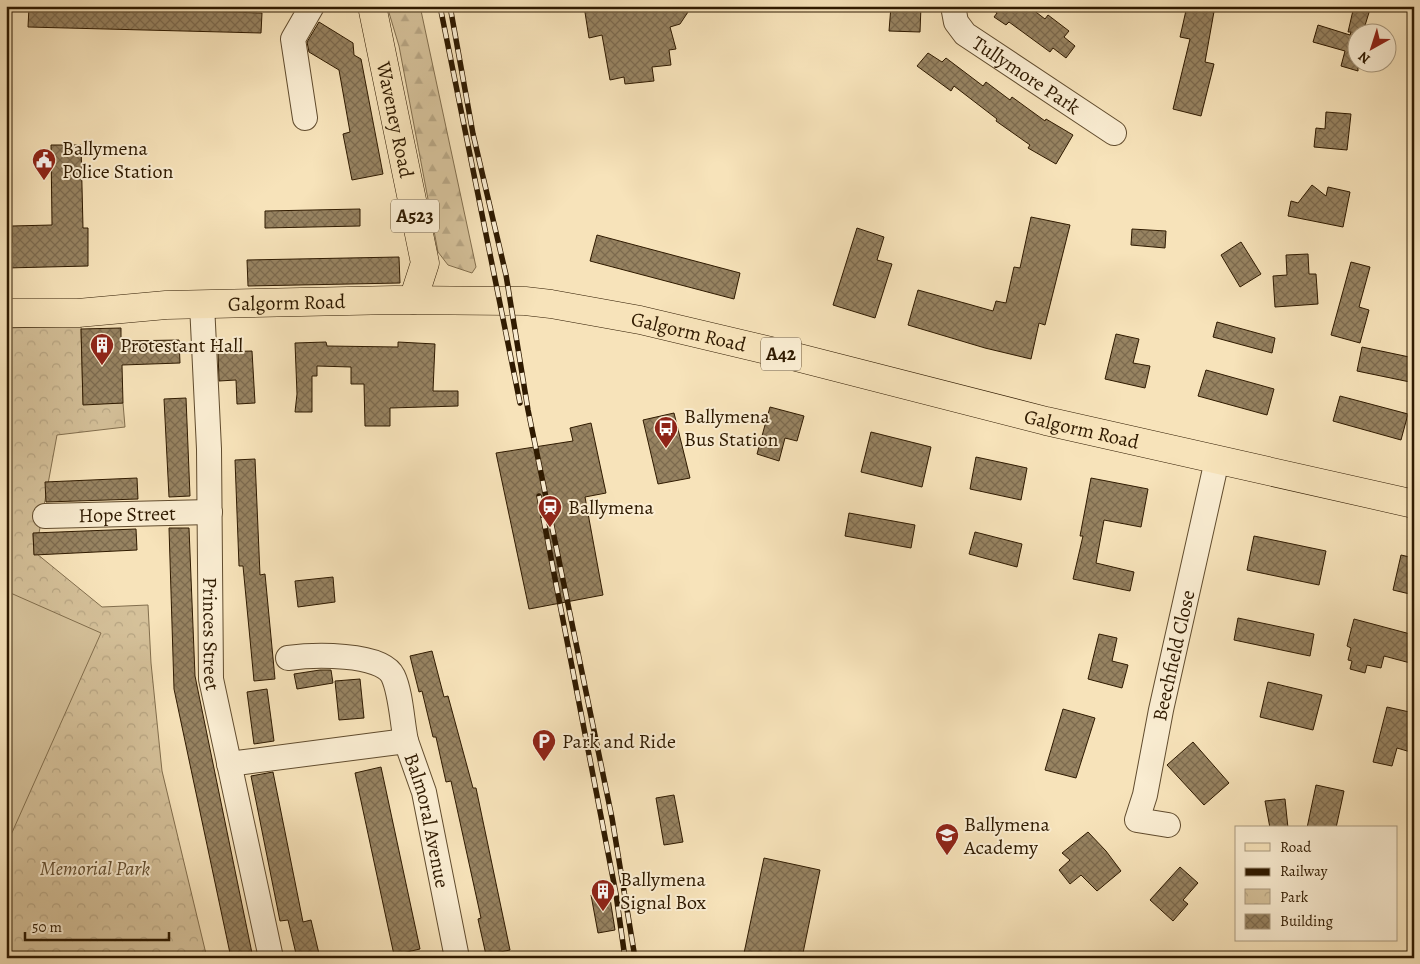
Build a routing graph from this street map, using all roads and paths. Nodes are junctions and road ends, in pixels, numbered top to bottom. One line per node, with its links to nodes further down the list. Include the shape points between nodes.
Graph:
1 (312, 6): 4 (street, via 292,39)
2 (372, 6): 6 (main road, Waveney Road / A523)
3 (953, 6): 5 (street, Tullymore Park, via 956,22 964,34)
4 (305, 118)
5 (1114, 133)
6 (425, 263): 7 (main road, Waveney Road / A523); 8 (main road, Waveney Road / A523)
7 (413, 300): 8 (main road, Galgorm Road / A42); 9 (main road, Galgorm Road / A42)
8 (454, 300): 11 (main road, Galgorm Road / A42, via 525,301 590,310)
9 (202, 304): 10 (main road, Galgorm Road / A42, via 78,313); 13 (street, Princes Street)
10 (6, 313)
11 (1216, 460): 12 (main road, Galgorm Road / A42); 18 (street, Beechfield Close, via 1137,820)
12 (1414, 504)
13 (210, 512): 14 (street, Hope Street); 17 (street, Princes Street, via 211,679)
14 (45, 516)
15 (288, 658): 16 (street, via 308,656 382,664 394,678)
16 (406, 741): 17 (street, Balmoral Avenue); 20 (street, Balmoral Avenue, via 424,792)
17 (229, 764): 19 (street, Princes Street)
18 (1168, 825)
19 (271, 958)
20 (457, 958)

